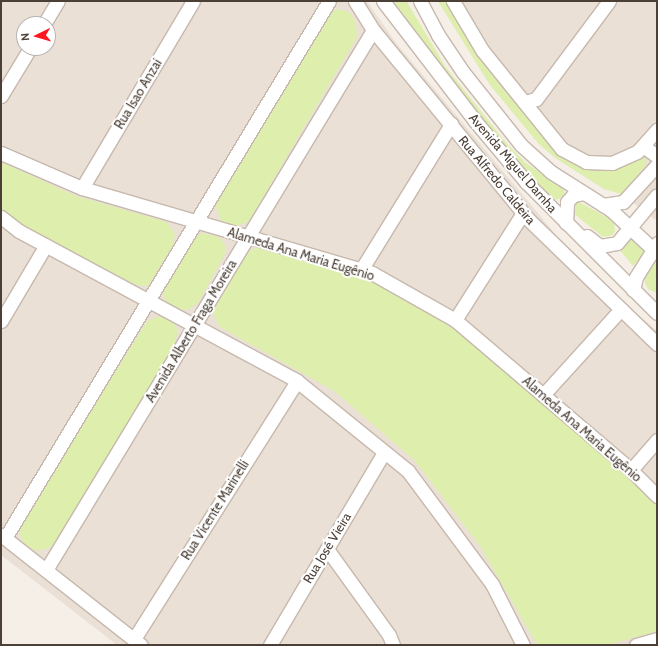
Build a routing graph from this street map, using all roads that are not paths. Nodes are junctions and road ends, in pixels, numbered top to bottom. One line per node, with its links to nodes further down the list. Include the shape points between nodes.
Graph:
1 (58, 1): 9 (street)
2 (194, 1): 20 (street, Rua Isao Anzai)
3 (329, 1): 26 (street)
4 (355, 1): 10 (street, Rua Alfredo Caldeira)
5 (383, 1): 27 (street, Avenida Miguel Damha, via 475,121)
6 (420, 1): 21 (street, Avenida Miguel Damha, via 438,35 463,72 521,145 546,168)
7 (452, 1): 13 (street, via 482,50)
8 (604, 3): 13 (street, via 536,99)
9 (49, 16)
10 (373, 30): 14 (street, Rua Alfredo Caldeira); 29 (street, Avenida Alberto Fraga Moreira)
11 (25, 56): 12 (street)
12 (1, 96)
13 (524, 102): 16 (street, via 562,149 586,162 612,163)
14 (450, 124): 24 (street, Rua Alfredo Caldeira); 32 (street)
15 (657, 130): 16 (street)
16 (640, 149): 18 (street)
17 (1, 153): 20 (street, Alameda Ana Maria Eugênio)
18 (657, 156)
19 (657, 165): 23 (street, via 623,202)
20 (82, 188): 26 (street, Alameda Ana Maria Eugênio)
21 (584, 193): 23 (street, Avenida Miguel Damha); 27 (street, via 573,195 567,202)
22 (657, 195): 28 (street)
23 (603, 205): 28 (street, Avenida Miguel Damha)
24 (523, 213): 35 (street, Rua Alfredo Caldeira); 37 (street)
25 (1, 217): 30 (street)
26 (196, 222): 29 (street, Alameda Ana Maria Eugênio); 34 (street)
27 (566, 224): 28 (street, via 604,247 617,243); 33 (street, Avenida Miguel Damha)
28 (631, 227): 31 (street, Avenida Miguel Damha)
29 (248, 237): 32 (street, Alameda Ana Maria Eugênio); 39 (street, Avenida Alberto Fraga Moreira)
30 (46, 245): 34 (street); 38 (street)
31 (656, 248): 33 (street, via 636,277)
32 (361, 270): 37 (street, Alameda Ana Maria Eugênio, via 372,273)
33 (634, 290): 36 (street, Avenida Miguel Damha)
34 (148, 301): 39 (street); 47 (street)
35 (621, 309): 40 (street, Rua Alfredo Caldeira); 42 (street)
36 (657, 313)
37 (455, 320): 42 (street, Alameda Ana Maria Eugênio)
38 (1, 321)
39 (194, 326): 41 (street); 49 (street, Avenida Alberto Fraga Moreira)
40 (657, 344)
41 (297, 381): 44 (street); 51 (street, Rua Vicente Marinelli)
42 (543, 395): 45 (street, Alameda Ana Maria Eugênio)
43 (657, 440): 45 (street)
44 (384, 452): 48 (street, Rua José Vieira); 54 (street, via 408,471 492,584)
45 (631, 470): 46 (street, Alameda Ana Maria Eugênio)
46 (657, 496)
47 (3, 537): 49 (street)
48 (327, 549): 52 (street, Rua José Vieira); 53 (street, via 389,635)
49 (46, 570): 51 (street)
50 (657, 639): 55 (street)
51 (137, 642)
52 (270, 645)
53 (393, 645)
54 (523, 645)
55 (636, 645)

